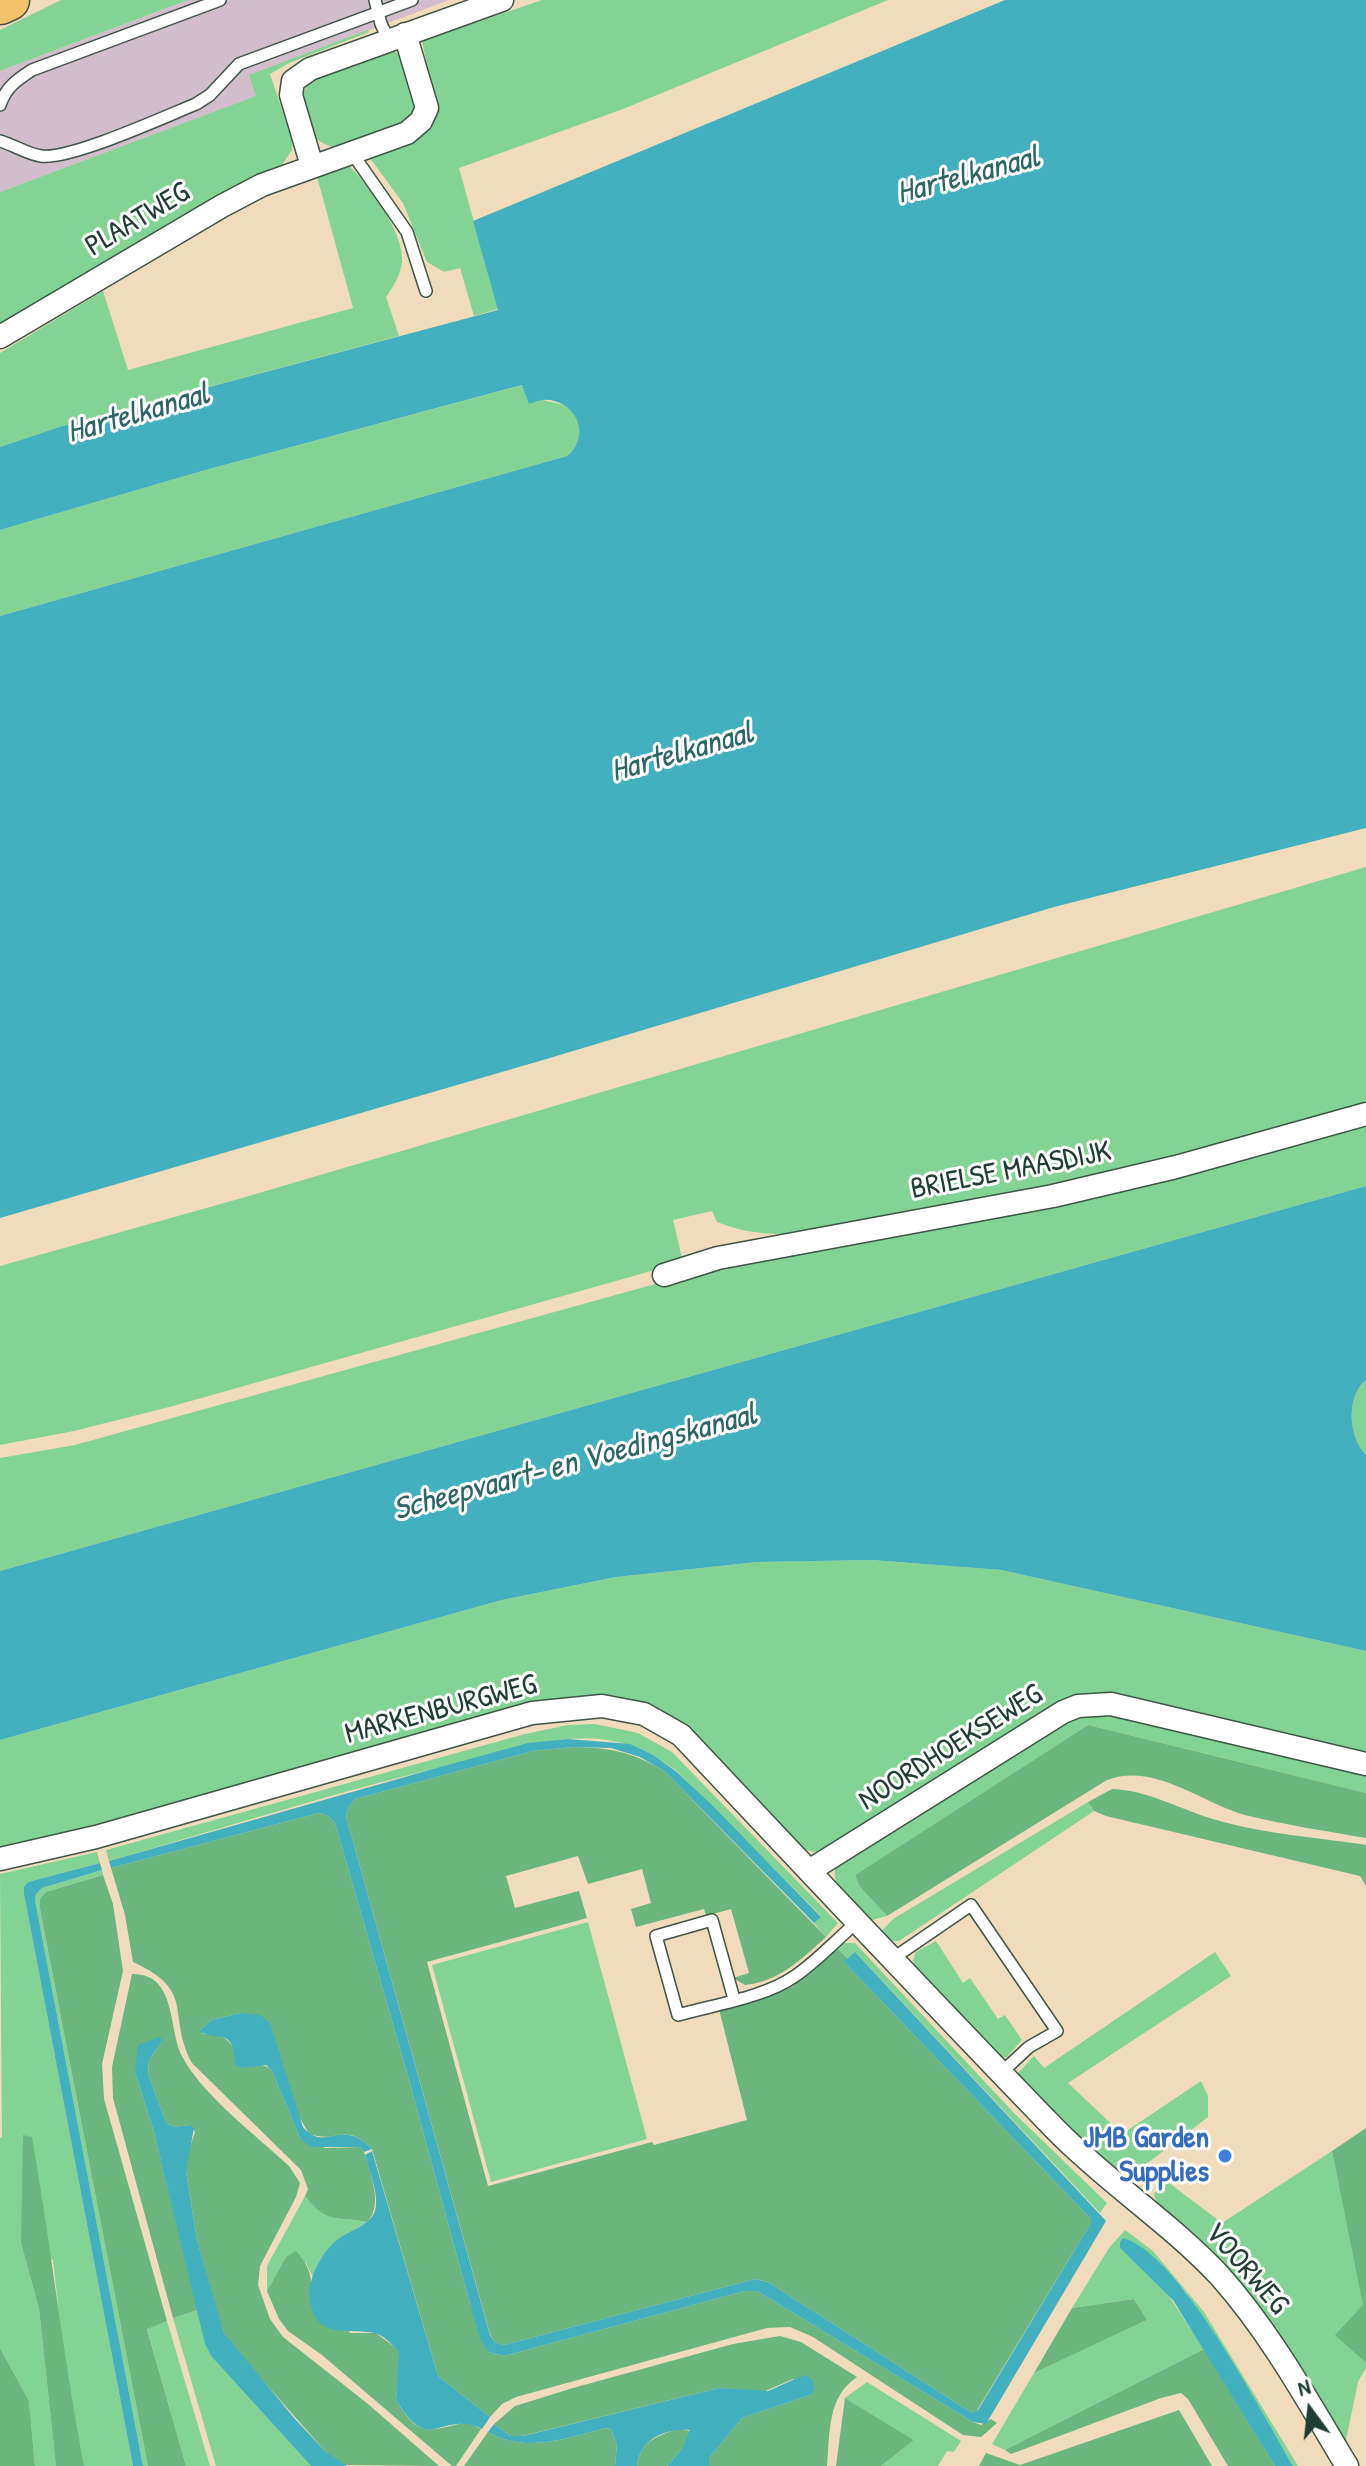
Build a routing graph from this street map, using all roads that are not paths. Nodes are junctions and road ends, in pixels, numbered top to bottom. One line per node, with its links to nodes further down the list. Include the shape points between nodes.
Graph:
1 (9, 0): 6 (highway)
2 (220, 0): 9 (lane, via 32,70 9,87)
3 (375, 0): 7 (lane)
4 (412, 0): 7 (lane)
5 (502, 0): 8 (street)
6 (0, 4)
7 (379, 12): 8 (lane, via 381,24); 10 (lane, via 239,64 196,104 78,149 39,156)
8 (397, 37): 11 (street, PLAATWEG, via 427,108 407,133); 12 (street, via 310,69 293,81 291,95)
9 (0, 105)
10 (0, 141)
11 (352, 153): 12 (street, PLAATWEG); 13 (lane, via 407,232)
12 (312, 166): 14 (street, PLAATWEG, via 222,206)
13 (426, 291)
14 (0, 337)
15 (1366, 1114): 16 (street, BRIELSE MAASDIJK, via 1084,1189 718,1258)
16 (664, 1275)
17 (1366, 1764): 19 (street, NOORDHOEKSEWEG, via 1111,1704 1078,1706)
18 (0, 1859): 19 (street, MARKENBURGWEG, via 96,1837 532,1713 602,1706 644,1714 681,1735)
19 (809, 1871): 20 (street, MARKENBURGWEG)
20 (861, 1928): 21 (street, VOORWEG); 22 (lane, via 794,1977)
21 (892, 1960): 23 (street, VOORWEG); 23 (lane, via 971,1905 1057,2031)
22 (734, 1999): 22 (lane, via 712,1920 656,1936 678,2015)
23 (1001, 2073): 24 (street, VOORWEG, via 1077,2151 1177,2236 1241,2300)
24 (1347, 2466)

